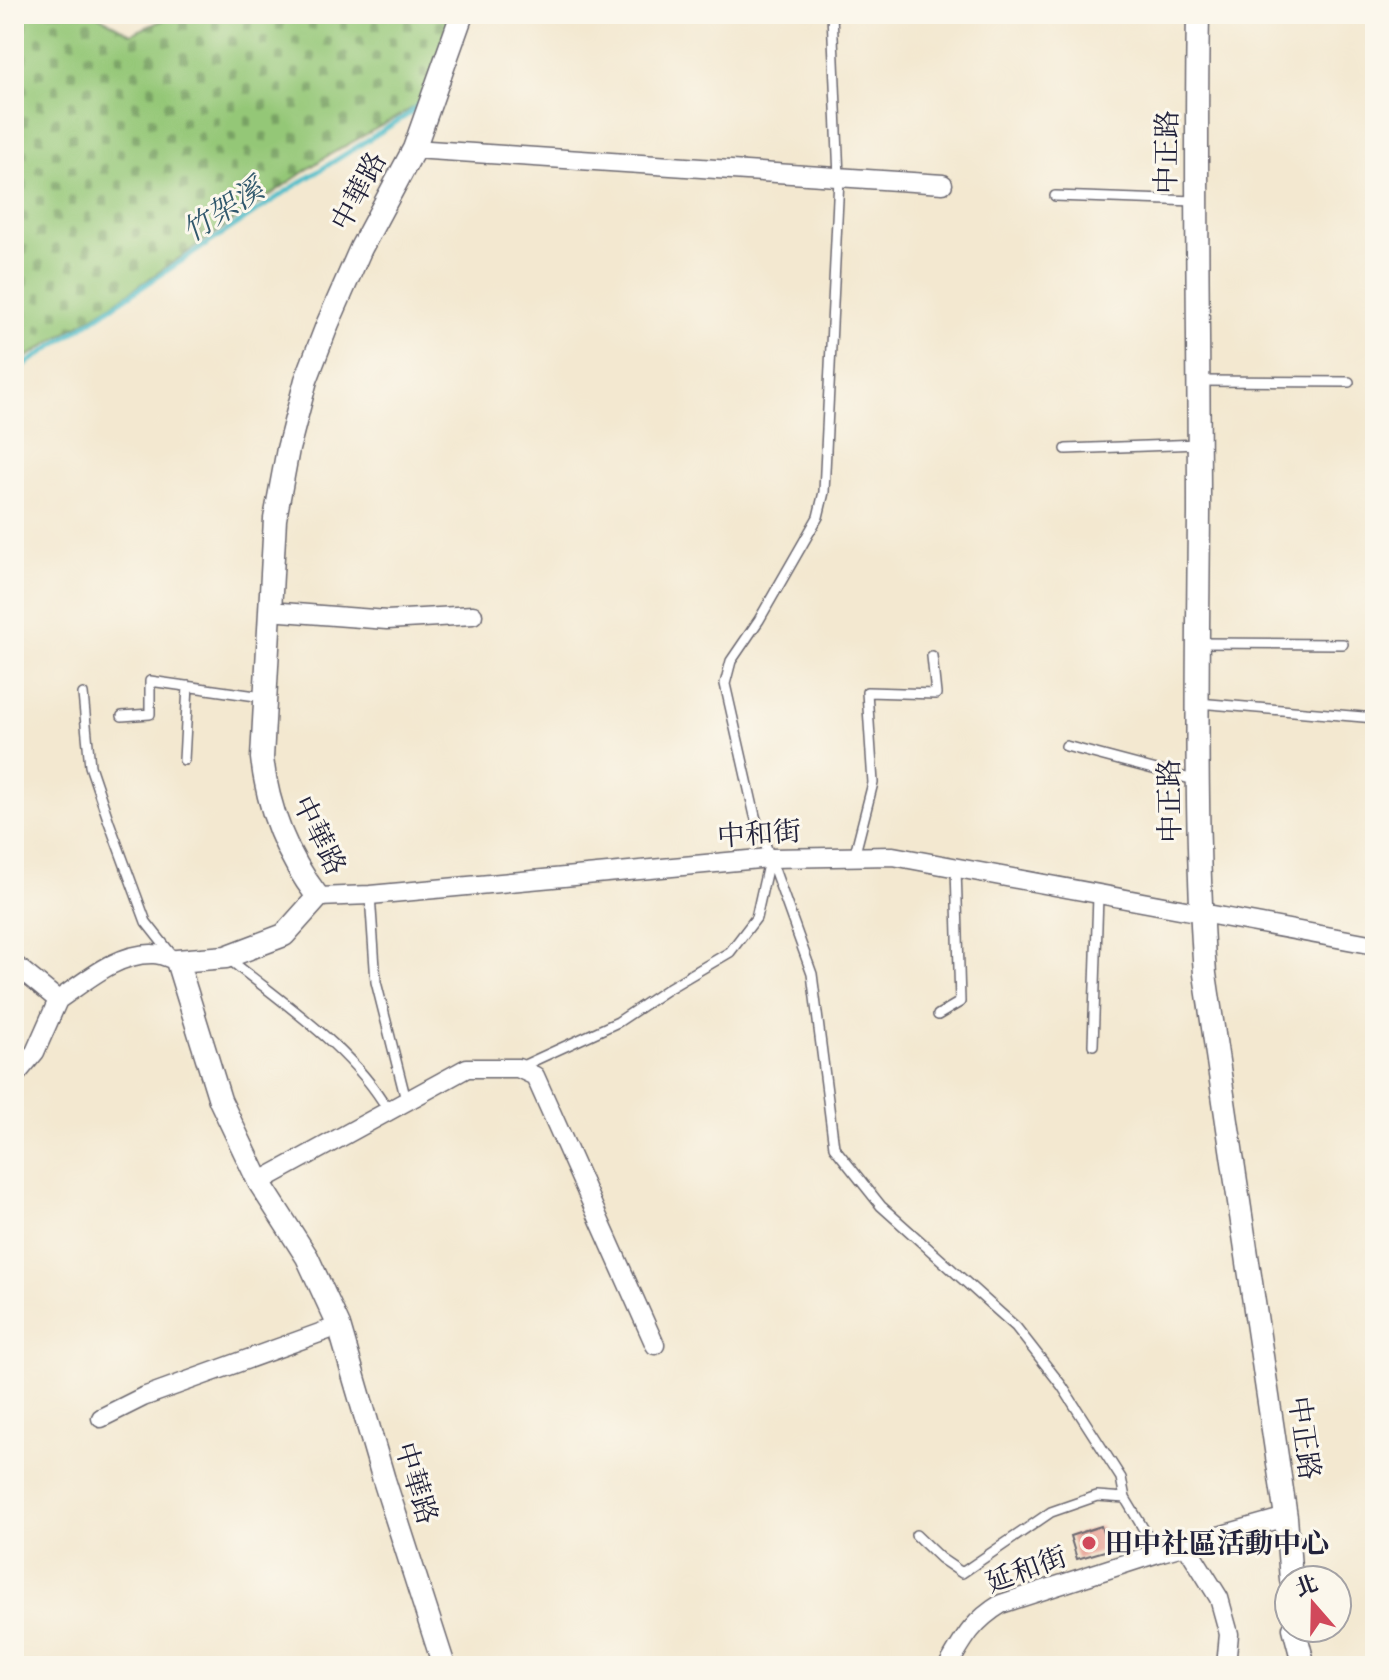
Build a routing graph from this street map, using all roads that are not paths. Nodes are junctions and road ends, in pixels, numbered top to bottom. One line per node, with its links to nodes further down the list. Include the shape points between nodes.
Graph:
1 (462, 14): 4 (street, 中華路)
2 (832, 14): 5 (lane)
3 (1198, 14): 8 (street, 中正路)
4 (414, 149): 5 (street); 13 (street, 中華路, via 361,248 306,380 275,519)
5 (839, 178): 6 (street); 28 (lane, via 824,492 818,517 731,661 725,684 755,816)
6 (943, 184)
7 (1055, 196): 8 (lane)
8 (1195, 201): 9 (street, 中正路)
9 (1199, 381): 10 (lane); 11 (street, 中正路)
10 (1349, 382)
11 (1199, 444): 12 (lane); 15 (street, 中正路)
12 (1066, 449)
13 (269, 611): 14 (street, via 387,620); 20 (street, 中華路)
14 (473, 615)
15 (1198, 643): 16 (lane); 21 (street, 中正路)
16 (1343, 644)
17 (932, 656): 27 (lane, via 936,694 867,692 873,783)
18 (188, 686): 20 (lane); 22 (lane, via 150,681 150,714); 25 (lane)
19 (83, 694): 36 (lane, via 90,766 109,822 146,922)
20 (263, 697): 32 (street, 中華路, via 265,787 299,872)
21 (1198, 703): 23 (lane); 26 (street, 中正路)
22 (122, 716)
23 (1375, 718)
24 (1066, 746): 26 (lane)
25 (184, 760)
26 (1198, 781): 33 (street, 中正路)
27 (854, 857): 28 (street, 中和街); 29 (street, 中和街, via 893,856)
28 (770, 858): 30 (street, 中和街); 41 (lane, via 756,918 730,952 618,1022); 49 (lane, via 812,974 834,1147 881,1206 1016,1327 1062,1386 1121,1478)
29 (956, 868): 31 (street, 中和街); 39 (lane, via 960,1002)
30 (370, 895): 32 (street, 中和街); 43 (lane, via 376,982)
31 (1098, 896): 33 (street, 中和街); 40 (lane)
32 (318, 897): 35 (street, 中華路, via 284,935)
33 (1201, 912): 34 (street, 中和街); 50 (street, 中正路, via 1205,974)
34 (1375, 945)
35 (226, 957): 36 (street, 中華路); 44 (lane, via 325,1038 374,1086)
36 (177, 961): 38 (street, via 156,953 133,956); 45 (street, 中華路, via 220,1100)
37 (14, 964): 38 (street)
38 (58, 1000): 42 (street, via 35,1052)
39 (938, 1015)
40 (1093, 1045)
41 (518, 1068): 43 (street, via 467,1068); 47 (street, via 535,1076)
42 (14, 1077)
43 (406, 1100): 44 (street)
44 (388, 1110): 45 (street)
45 (259, 1182): 46 (street, 中華路, via 307,1257)
46 (339, 1326): 48 (street, via 143,1397); 56 (street, 中華路)
47 (655, 1345)
48 (101, 1418)
49 (1125, 1498): 51 (lane, via 1097,1496 1051,1512 962,1573); 53 (lane)
50 (1286, 1517): 52 (street, 延和街); 54 (street, 中正路)
51 (916, 1535)
52 (1186, 1545): 53 (street, 延和街); 58 (street, via 1219,1598 1229,1634)
53 (1158, 1553): 57 (street, 延和街, via 1001,1604 967,1632)
54 (1290, 1564)
55 (1298, 1644): 59 (street)
56 (444, 1666)
57 (948, 1666)
58 (1226, 1666)
59 (1304, 1666)

